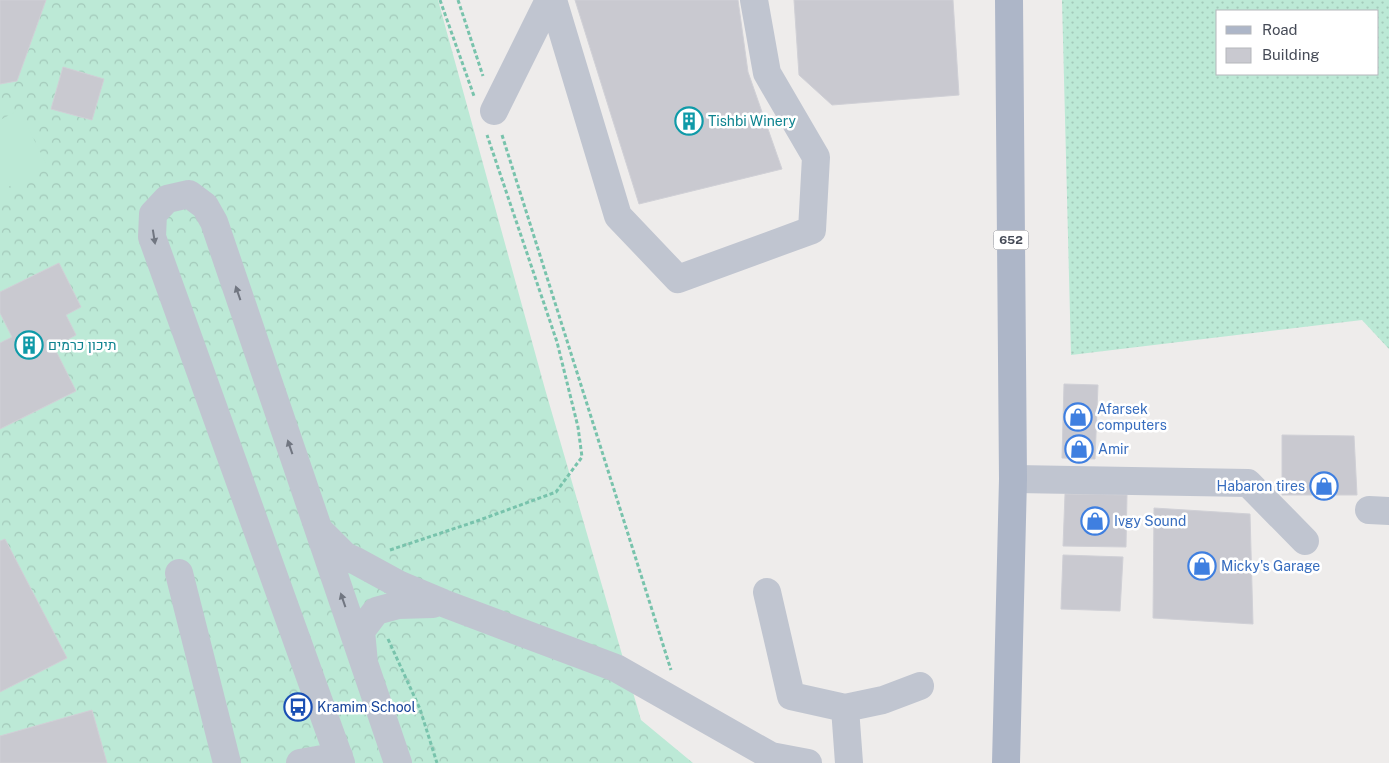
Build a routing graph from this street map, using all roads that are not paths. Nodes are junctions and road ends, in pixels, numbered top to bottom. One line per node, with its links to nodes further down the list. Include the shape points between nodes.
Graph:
1 (549, 0): 5 (lane)
2 (553, 0): 3 (lane, via 618,216 678,279 812,230 816,157 766,73)
3 (754, 0)
4 (1009, 0): 6 (main road, 652)
5 (485, 114)
6 (1013, 479): 8 (lane, via 1248,483); 21 (main road, 652)
7 (319, 530): 11 (lane, via 345,556); 12 (lane, one-way to 7); 15 (lane, one-way to 15, via 214,222 205,206 189,194 167,199 153,214 152,237)
8 (1305, 541)
9 (179, 572): 16 (lane)
10 (767, 592): 14 (lane, via 791,696)
11 (443, 604): 12 (lane, via 398,605 376,611 360,631); 19 (lane, via 616,668 772,756)
12 (364, 663): 18 (lane)
13 (920, 686): 14 (lane, via 883,700)
14 (845, 708): 20 (lane)
15 (340, 759): 17 (lane)
16 (227, 763)
17 (300, 763)
18 (398, 763)
19 (808, 763)
20 (849, 763)
21 (1006, 763)

